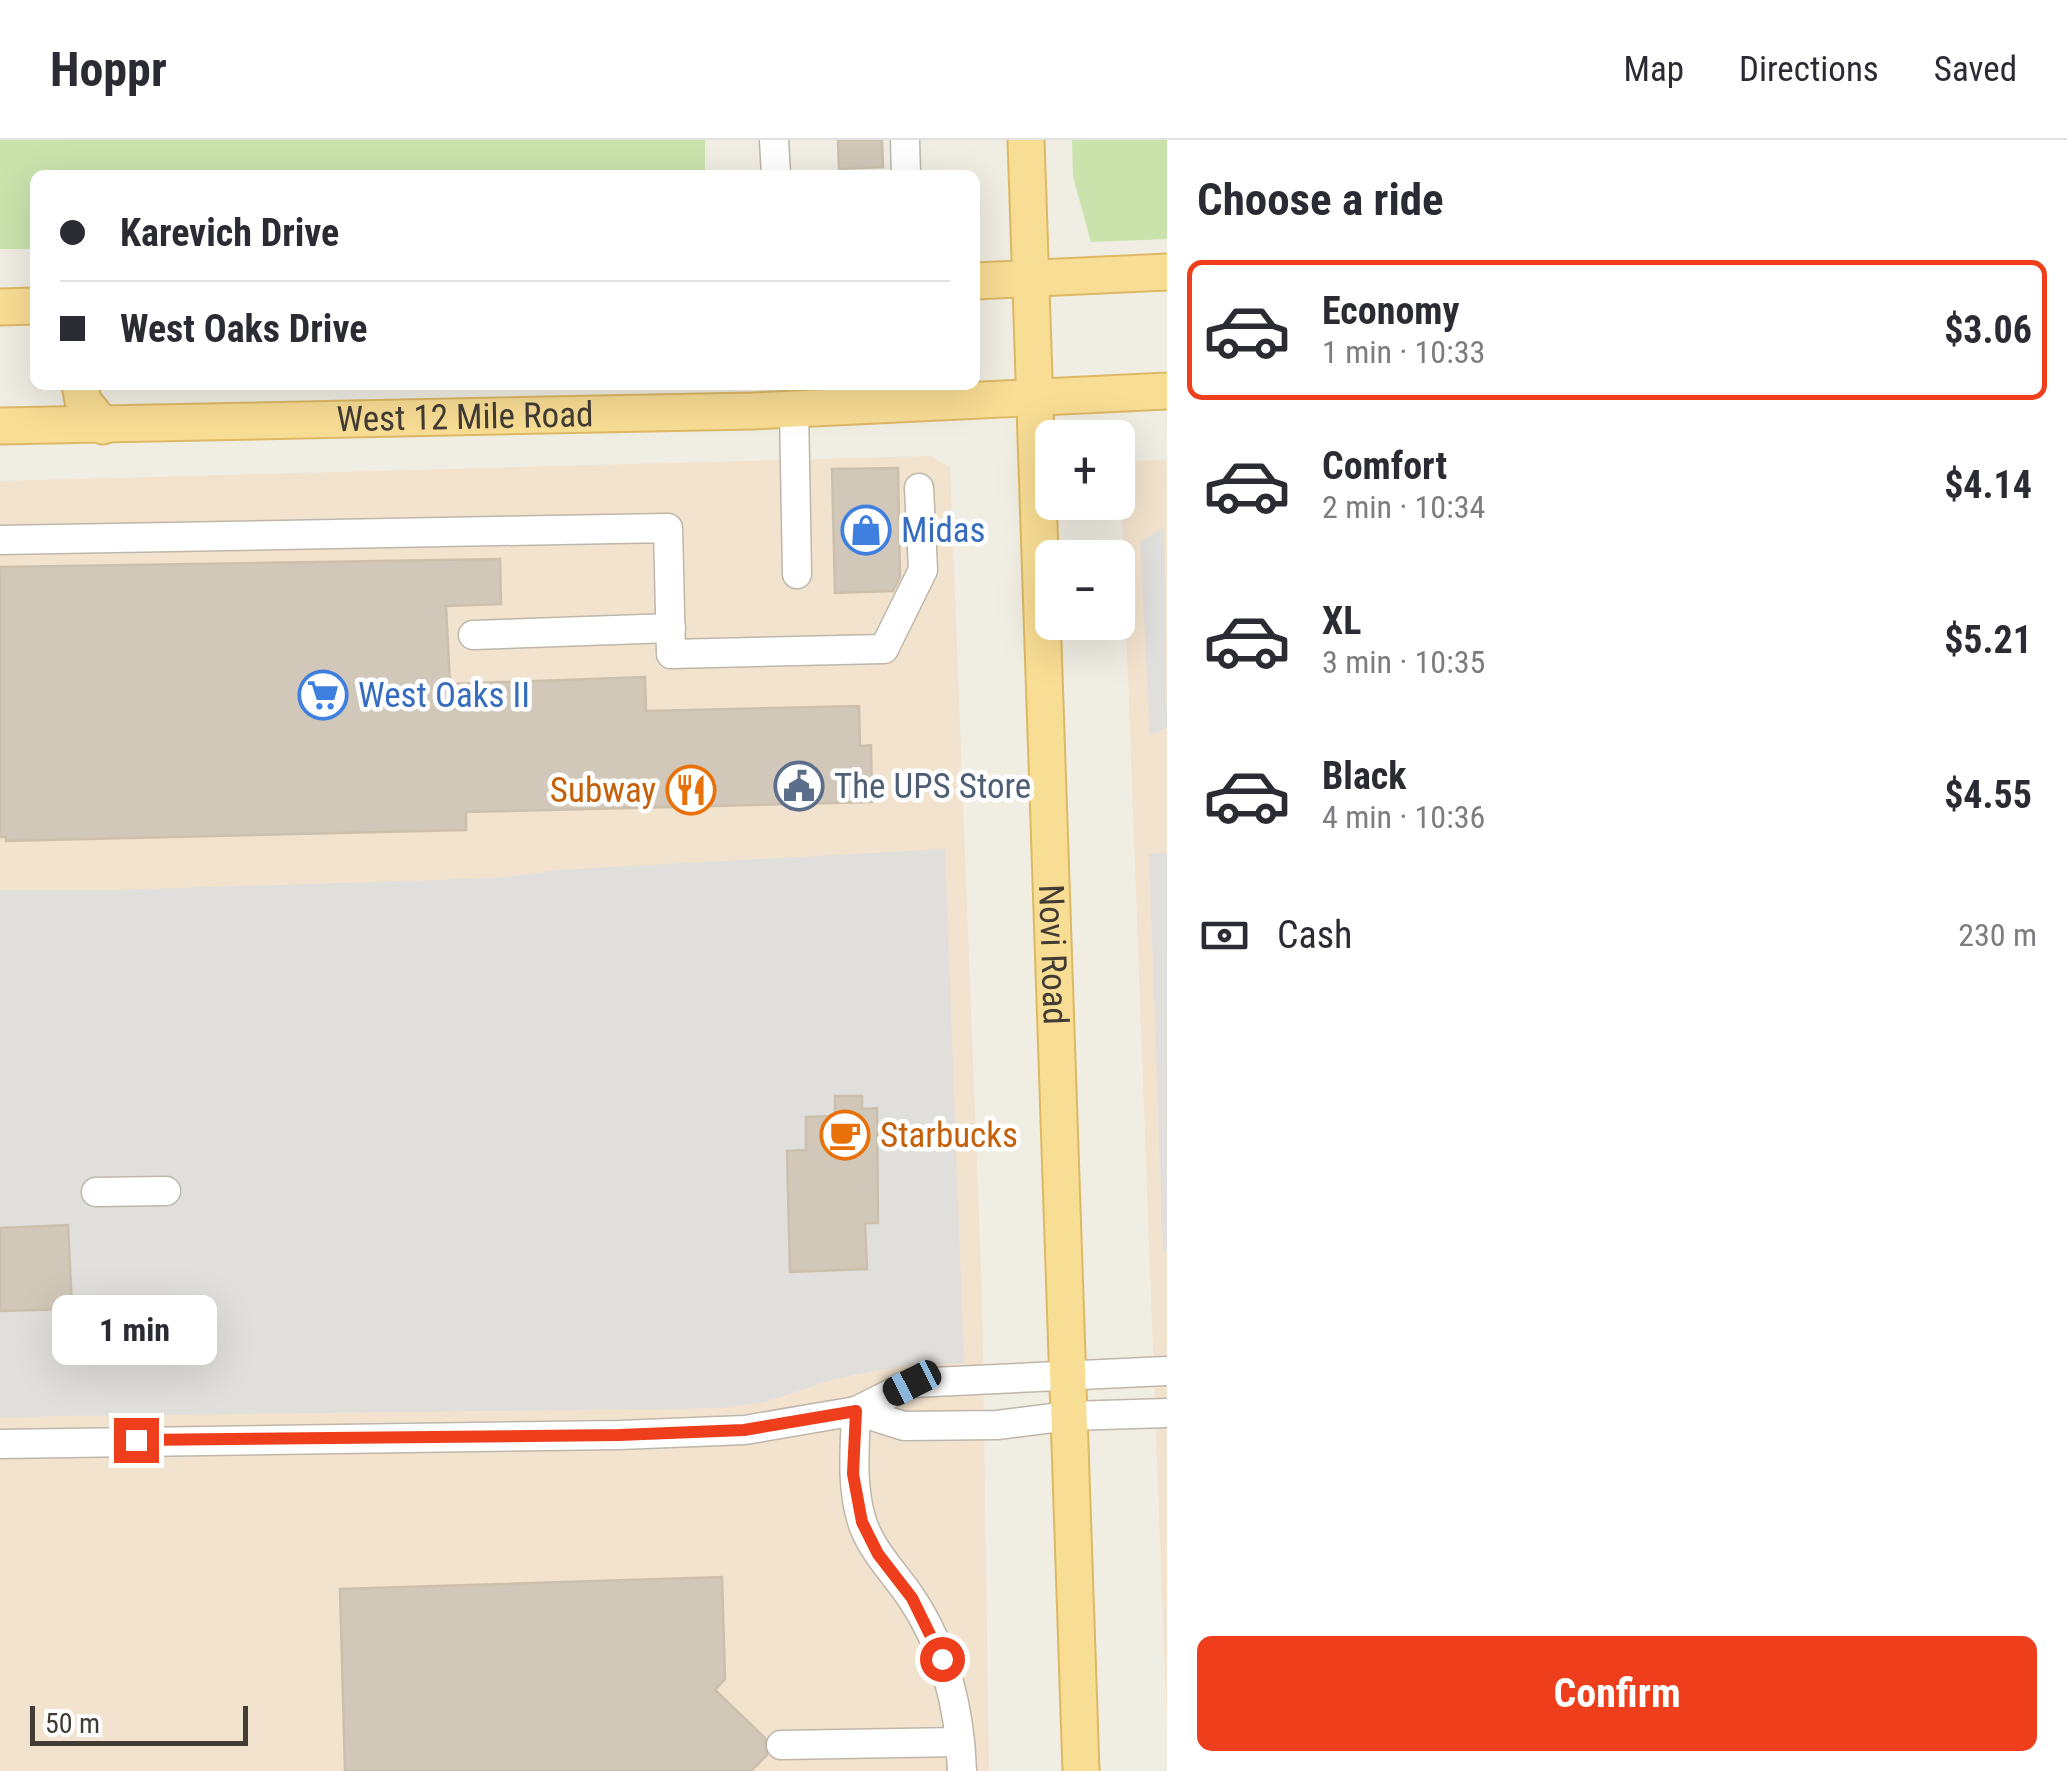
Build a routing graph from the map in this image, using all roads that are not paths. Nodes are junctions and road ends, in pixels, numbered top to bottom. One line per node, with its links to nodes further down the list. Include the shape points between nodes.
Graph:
1 (774, 140): 4 (street)
2 (905, 140): 5 (street)
3 (1026, 140): 7 (main road, Novi Road)
4 (776, 170)
5 (906, 170)
6 (1167, 272): 7 (main road)
7 (1031, 278): 8 (main road); 13 (main road, Novi Road)
8 (980, 281)
9 (30, 306): 10 (main road)
10 (0, 307)
11 (81, 390): 16 (main road)
12 (1167, 391): 13 (main road)
13 (1034, 396): 14 (main road); 25 (main road, Novi Road)
14 (786, 397): 16 (main road, West 12 Mile Road, via 752,411); 19 (street)
15 (0, 426): 16 (main road, West 12 Mile Road)
16 (103, 426)
17 (918, 488): 20 (street, via 923,570 884,649 671,654)
18 (0, 540): 20 (street, via 668,528)
19 (797, 574)
20 (670, 628): 21 (street)
21 (473, 635)
22 (166, 1191): 23 (street)
23 (96, 1192)
24 (1167, 1371): 25 (street)
25 (1069, 1377): 26 (street, via 912,1383); 28 (main road, Novi Road)
26 (856, 1411): 28 (street, via 904,1426 997,1426); 29 (street, via 709,1432); 30 (street, via 853,1474 862,1522 928,1628 952,1693)
27 (1167, 1412): 28 (street)
28 (1070, 1416): 33 (main road, Novi Road)
29 (0, 1444)
30 (960, 1742): 31 (street); 32 (street)
31 (781, 1745)
32 (962, 1771)
33 (1081, 1771)

